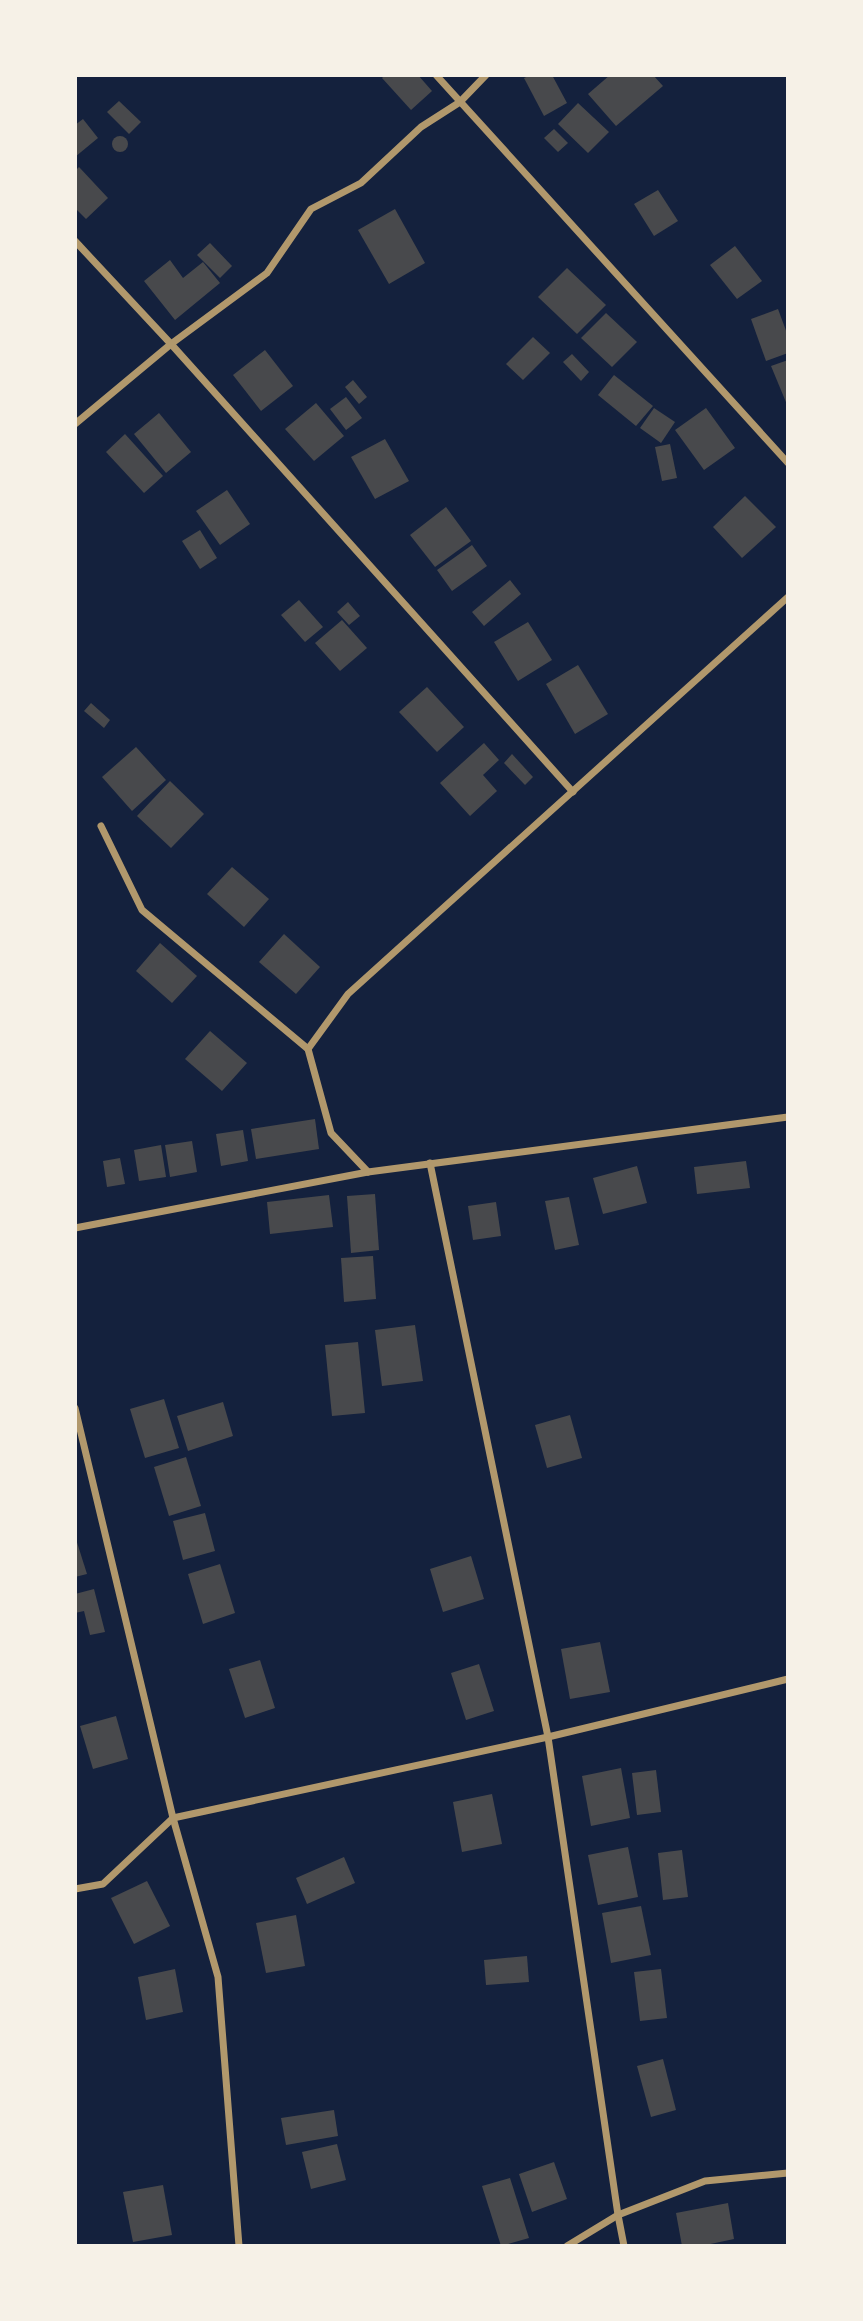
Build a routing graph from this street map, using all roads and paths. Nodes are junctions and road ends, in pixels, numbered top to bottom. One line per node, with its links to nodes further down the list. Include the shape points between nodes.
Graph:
1 (436, 75): 3 (street)
2 (486, 75): 3 (street)
3 (460, 102): 5 (street, via 421,127 361,183 311,209 267,273); 7 (street)
4 (75, 241): 5 (street)
5 (171, 344): 6 (street); 9 (street)
6 (75, 424)
7 (788, 463)
8 (788, 597): 9 (street)
9 (573, 792): 11 (street, via 348,994)
10 (101, 826): 11 (street, via 142,910)
11 (309, 1049): 14 (street, via 331,1133)
12 (788, 1117): 13 (street)
13 (429, 1163): 14 (street); 18 (street)
14 (368, 1172): 15 (street)
15 (75, 1228)
16 (75, 1408): 19 (street)
17 (788, 1679): 18 (street)
18 (548, 1738): 19 (street); 22 (street)
19 (173, 1818): 20 (street, via 103,1884); 23 (street, via 218,1977)
20 (75, 1889)
21 (788, 2174): 22 (street, via 705,2181)
22 (618, 2215): 24 (street); 25 (street)
23 (239, 2246)
24 (567, 2246)
25 (624, 2246)

